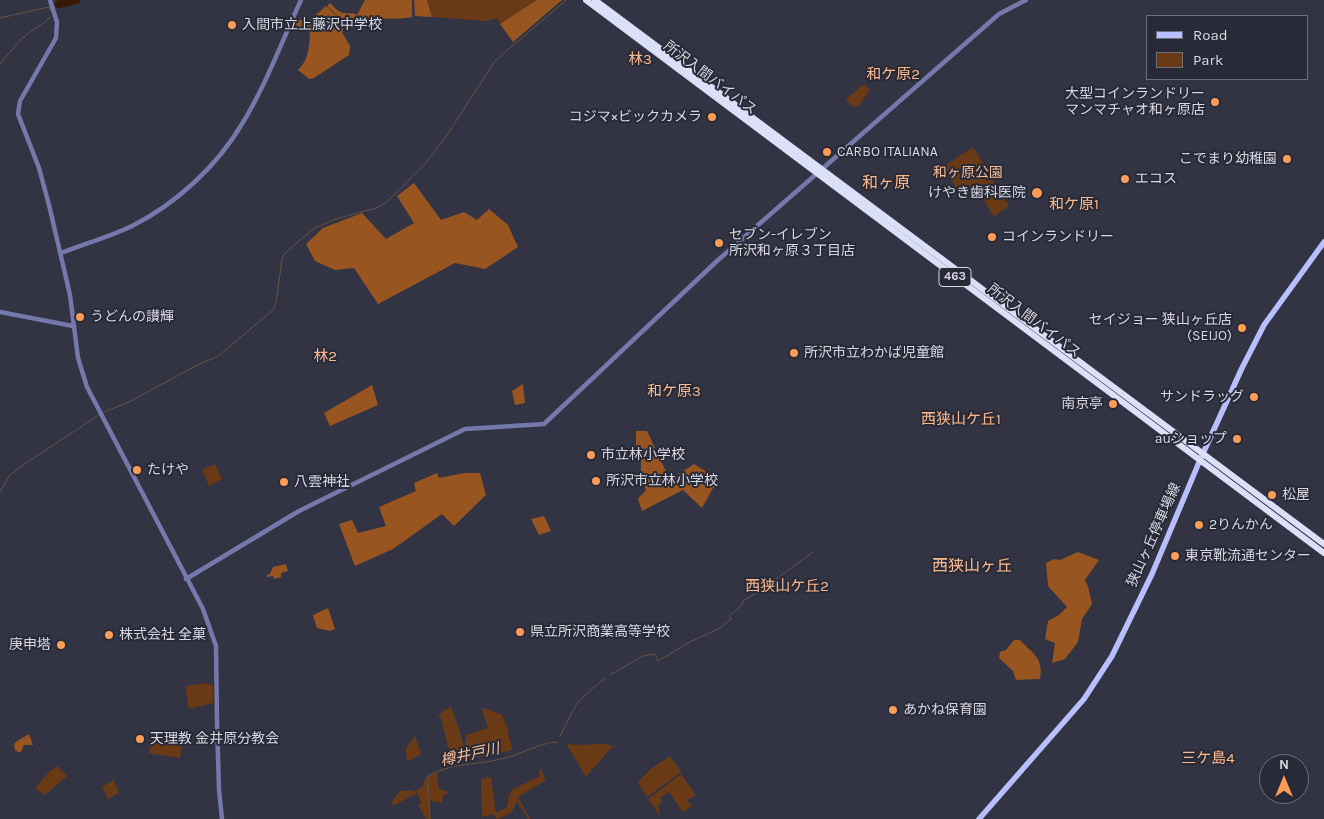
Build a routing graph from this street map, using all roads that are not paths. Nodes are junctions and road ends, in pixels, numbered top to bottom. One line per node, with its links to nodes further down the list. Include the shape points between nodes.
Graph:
1 (50, 0): 8 (street, via 57,22 56,38 20,101 18,114 39,168)
2 (302, 0): 8 (street, via 242,124 206,170 159,210 133,225)
3 (586, 0): 6 (highway, 所沢入間バイパス / 463)
4 (595, 0): 6 (highway, 所沢入間バイパス / 463)
5 (1026, 0): 6 (street, via 999,14)
6 (820, 171): 11 (highway, 所沢入間バイパス / 463); 14 (street, via 717,261 544,424 465,428 299,512)
7 (1324, 242): 11 (main road, 狭山ヶ丘停車場線, via 1264,325)
8 (60, 253): 10 (street)
9 (0, 312): 10 (street)
10 (73, 326): 14 (street, via 78,358 90,395)
11 (1202, 457): 12 (highway, 所沢入間バイパス / 463); 13 (highway, 所沢入間バイパス / 463); 16 (main road, 狭山ヶ丘停車場線, via 1152,574 1112,656 1068,718)
12 (1324, 544)
13 (1324, 553)
14 (186, 579): 15 (street, via 216,646)
15 (222, 819)
16 (979, 819)

